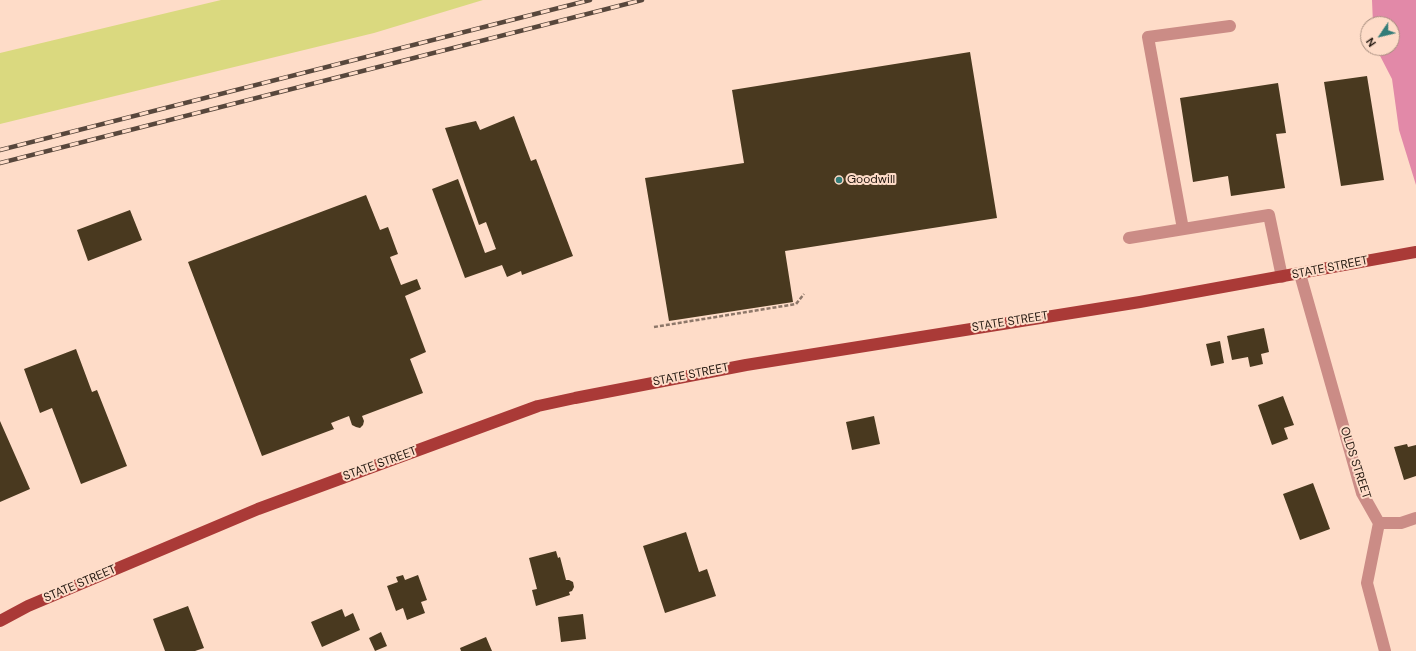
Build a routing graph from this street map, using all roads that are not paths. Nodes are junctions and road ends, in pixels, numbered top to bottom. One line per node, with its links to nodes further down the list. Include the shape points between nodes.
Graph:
1 (1230, 26): 2 (street, via 1148,37)
2 (1183, 229): 3 (street); 6 (street, via 1269,215)
3 (1129, 238)
4 (1416, 252): 5 (main road, STATE STREET)
5 (1300, 274): 6 (main road, STATE STREET); 8 (street, OLDS STREET, via 1362,493)
6 (1282, 277): 9 (main road, STATE STREET, via 746,365 538,406 258,508 28,606)
7 (1416, 518): 8 (street, via 1401,524)
8 (1379, 523): 10 (street, via 1367,583)
9 (0, 621)
10 (1385, 651)

